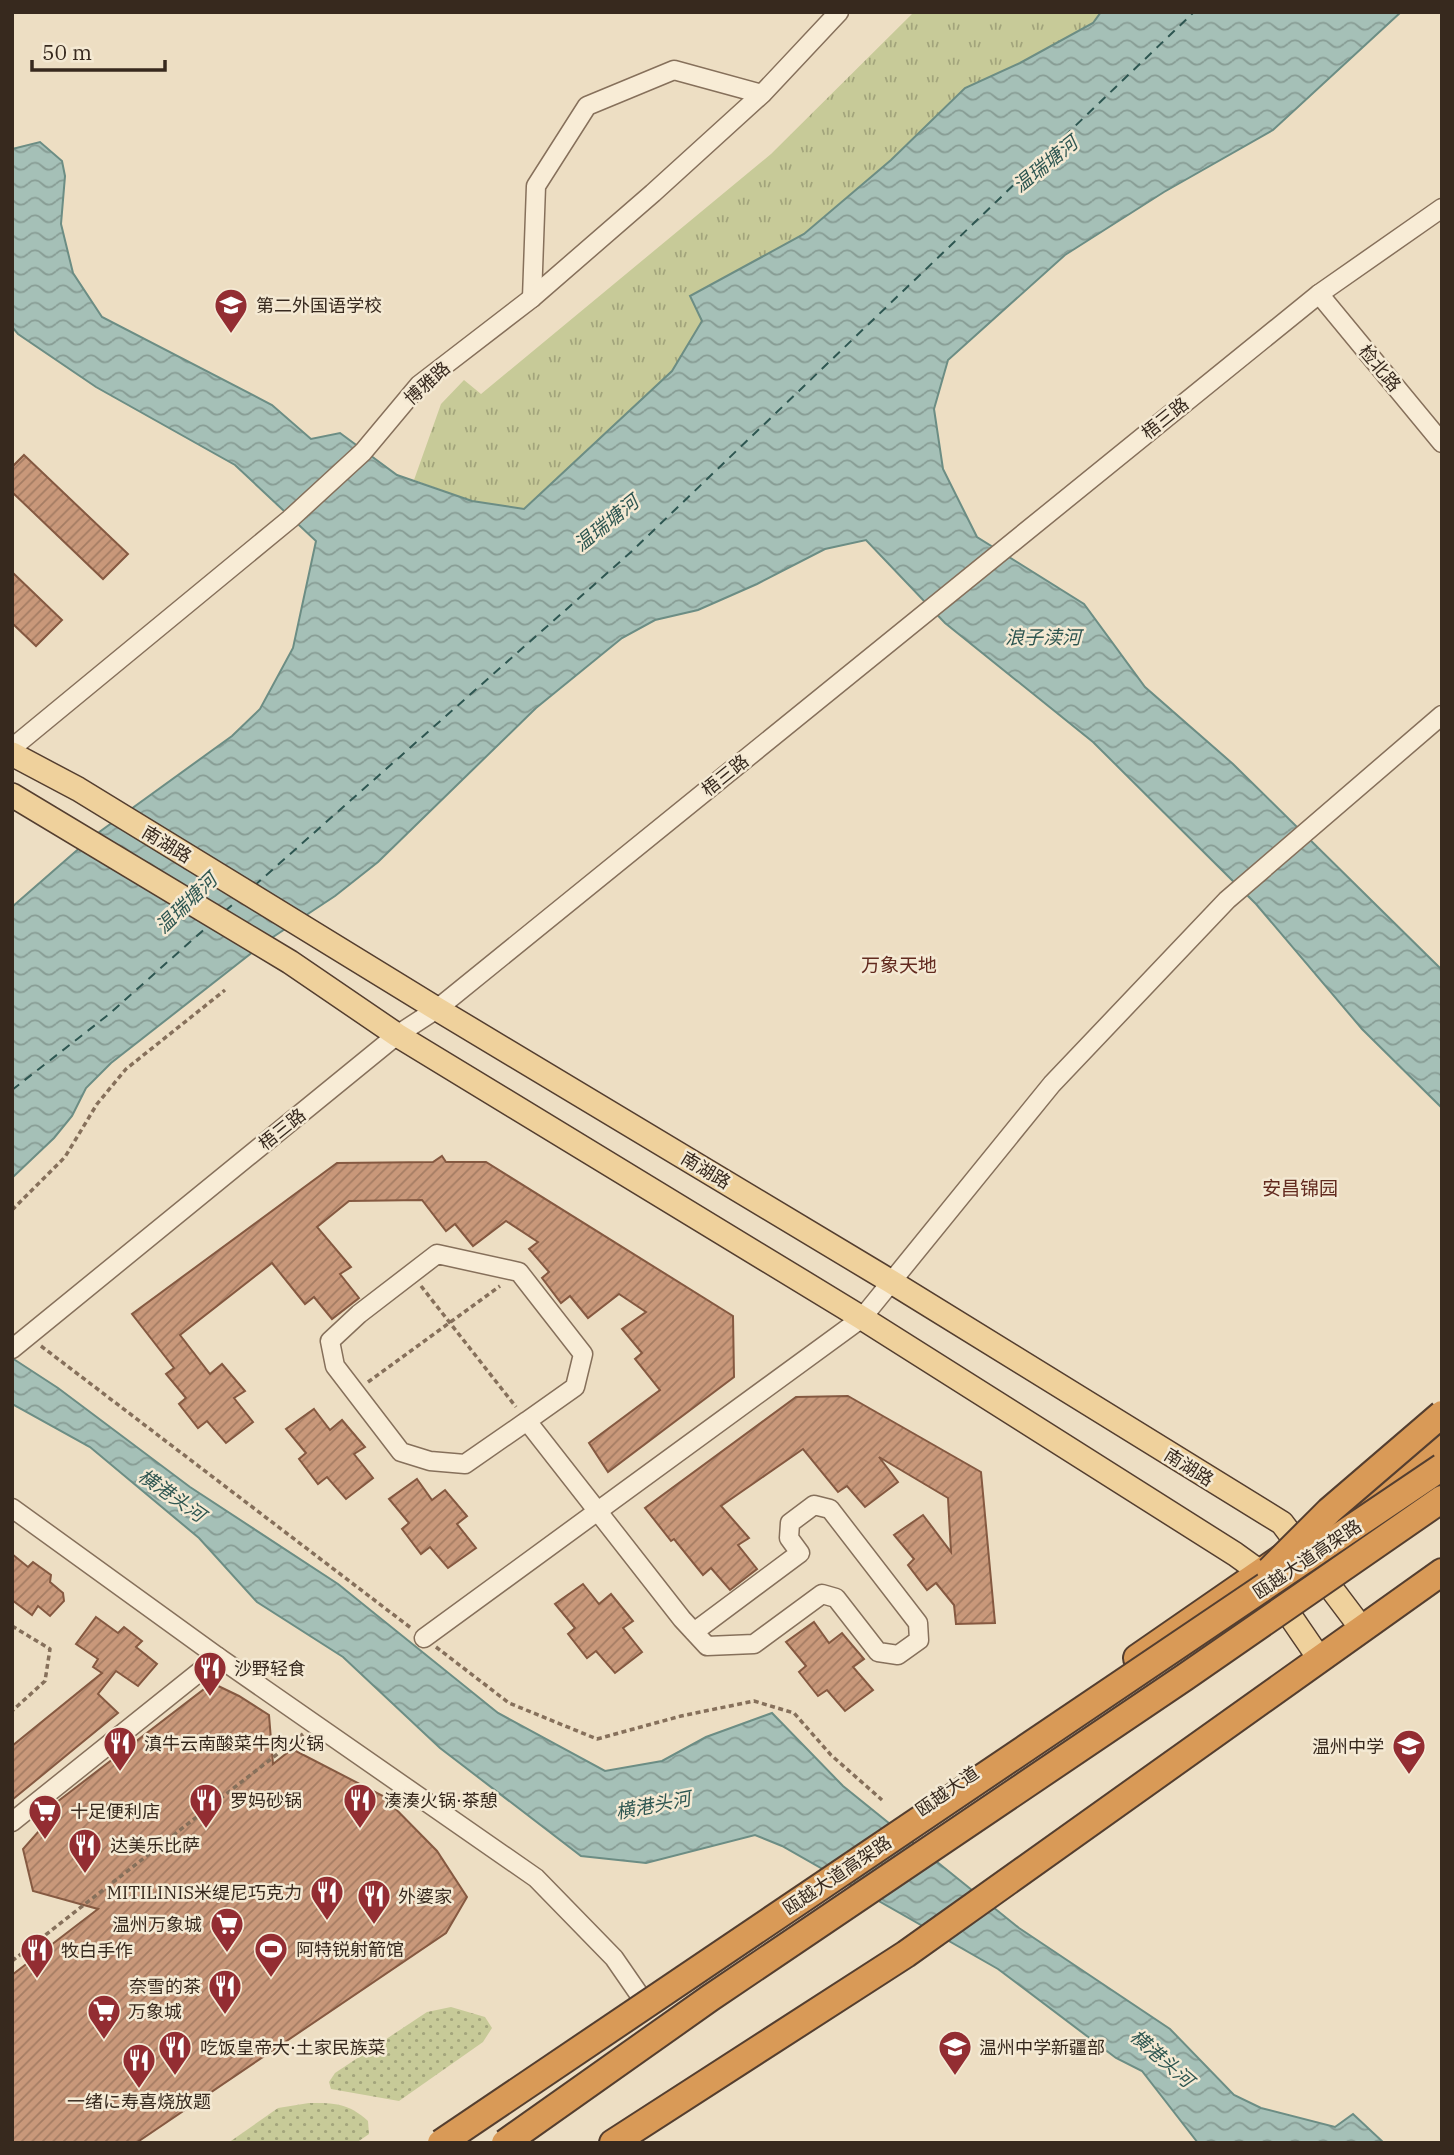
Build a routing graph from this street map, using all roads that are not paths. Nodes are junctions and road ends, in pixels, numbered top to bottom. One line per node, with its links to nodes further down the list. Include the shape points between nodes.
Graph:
1 (839, 12): 2 (street, 博雅路)
2 (762, 94): 5 (street, 博雅路); 5 (street, via 674,70 587,106 536,186)
3 (1442, 208): 4 (street, 梧三路)
4 (1319, 294): 6 (street, 检北路); 11 (street, 梧三路)
5 (532, 298): 8 (street, 博雅路, via 419,385 363,452 290,519)
6 (1442, 443)
7 (1442, 715): 13 (street, via 1227,900 1052,1084)
8 (12, 748)
9 (12, 754): 11 (main road, 南湖路, via 78,789)
10 (12, 795): 12 (main road, via 290,962)
11 (437, 1009): 12 (street, 梧三路); 13 (main road, 南湖路)
12 (397, 1035): 14 (main road); 15 (street, 梧三路)
13 (890, 1281): 14 (street); 23 (main road, 南湖路, via 1282,1523)
14 (862, 1318): 22 (street); 24 (main road)
15 (12, 1349)
16 (1442, 1414): 26 (highway, bridge, via 1329,1511)
17 (527, 1421): 17 (street, via 575,1387 583,1354 519,1272 437,1254 330,1341 335,1366 401,1452 430,1461 465,1464); 22 (street)
18 (1442, 1438): 23 (highway, 瓯越大道)
19 (1442, 1467): 26 (highway, 瓯越大道高架路, bridge)
20 (1442, 1499): 36 (highway, 瓯越大道高架路, bridge)
21 (12, 1508): 30 (street)
22 (597, 1511): 28 (street); 29 (street)
23 (1299, 1546): 24 (highway, 瓯越大道); 27 (main road, 南湖路)
24 (1260, 1572): 31 (main road); 33 (highway, 瓯越大道)
25 (1442, 1572): 27 (highway)
26 (1229, 1612): 34 (highway, 瓯越大道高架路, bridge)
27 (1362, 1629): 31 (highway)
28 (694, 1632): 28 (street, via 708,1646 754,1644 822,1594 836,1598 878,1652 898,1655 919,1640 918,1623 830,1509 814,1505 790,1523 789,1538 800,1553)
29 (424, 1638)
30 (218, 1657): 32 (street); 33 (street, via 536,1878 614,1958)
31 (1319, 1658): 37 (highway, via 988,1897)
32 (12, 1822)
33 (643, 2000): 35 (highway, 瓯越大道)
34 (441, 2143)
35 (451, 2143)
36 (505, 2143)
37 (613, 2143)

